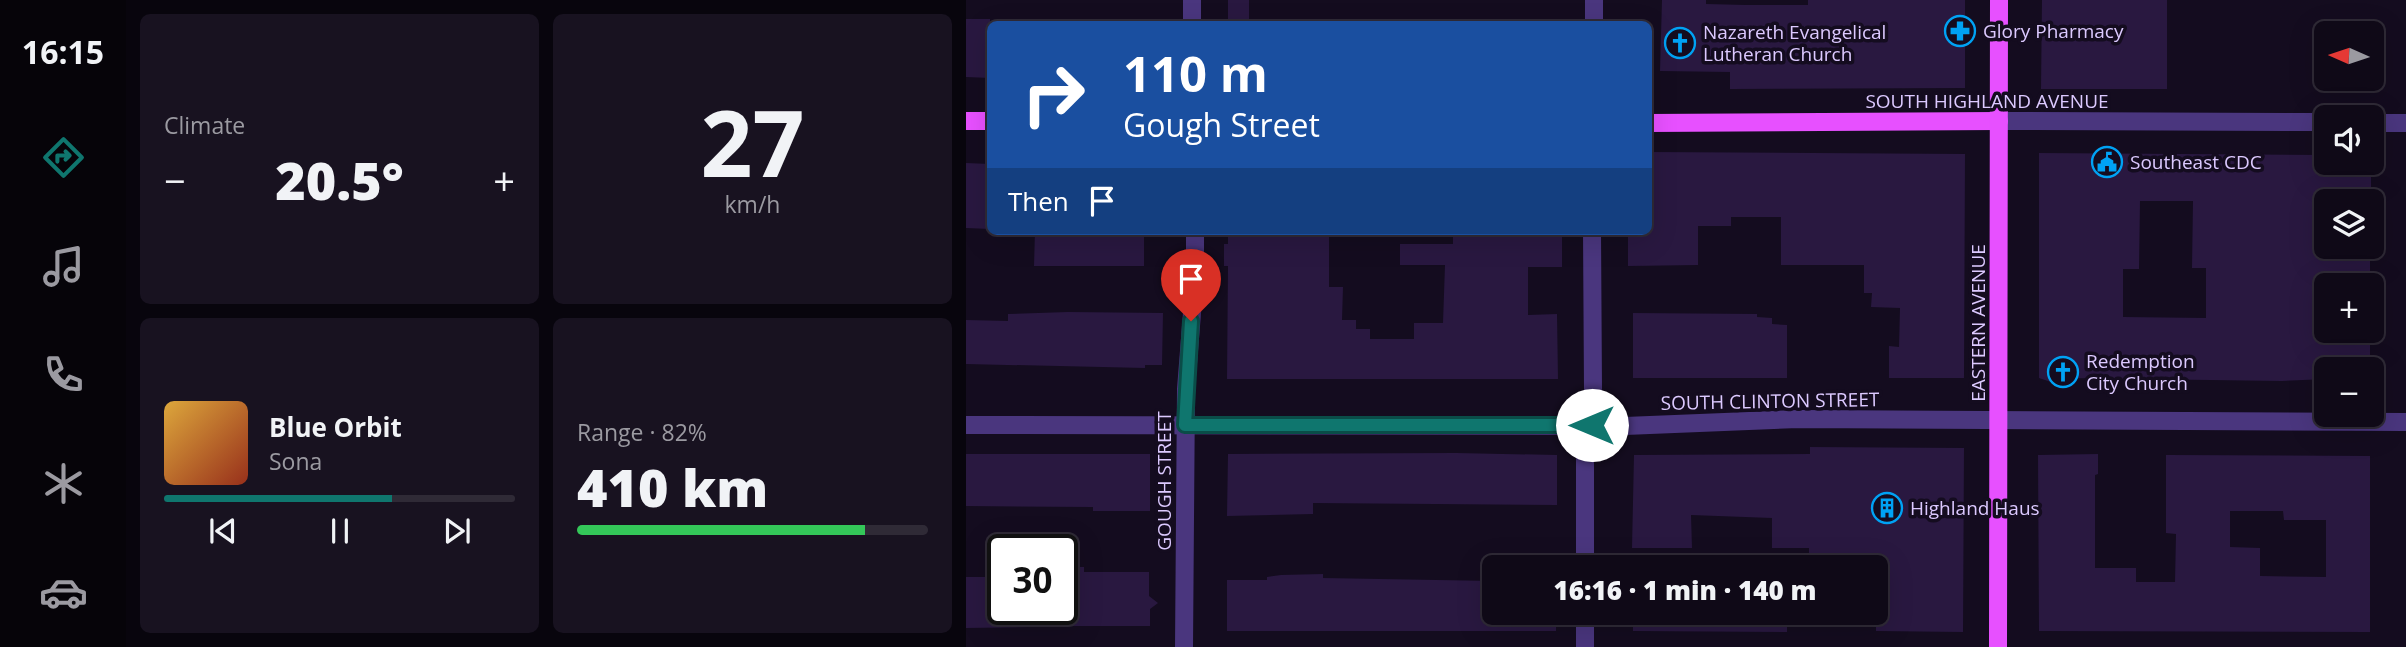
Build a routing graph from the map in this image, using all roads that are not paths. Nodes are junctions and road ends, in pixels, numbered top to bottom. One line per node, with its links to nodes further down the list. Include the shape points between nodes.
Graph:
1 (1192, 0): 4 (street)
2 (1594, 0): 5 (street)
3 (2000, 0): 8 (main road, EASTERN AVENUE)
4 (1192, 21)
5 (1594, 21)
6 (966, 121): 7 (main road)
7 (987, 121)
8 (1999, 121): 9 (street, SOUTH HIGHLAND AVENUE); 11 (main road, SOUTH HIGHLAND AVENUE); 15 (main road, EASTERN AVENUE)
9 (2314, 122)
10 (2384, 122): 12 (street)
11 (1652, 123)
12 (2406, 123)
13 (1195, 235): 18 (street, GOUGH STREET)
14 (1592, 235): 19 (street)
15 (1998, 421): 16 (street, SOUTH CLINTON STREET); 19 (street, SOUTH CLINTON STREET, via 1798,419); 24 (main road, EASTERN AVENUE)
16 (2406, 422)
17 (966, 425): 18 (street, SOUTH CLINTON STREET)
18 (1185, 425): 19 (street, SOUTH CLINTON STREET); 22 (street, GOUGH STREET)
19 (1592, 425): 20 (street, via 1586,449)
20 (1585, 555)
21 (1585, 625): 23 (street)
22 (1184, 647)
23 (1585, 647)
24 (1997, 647)

